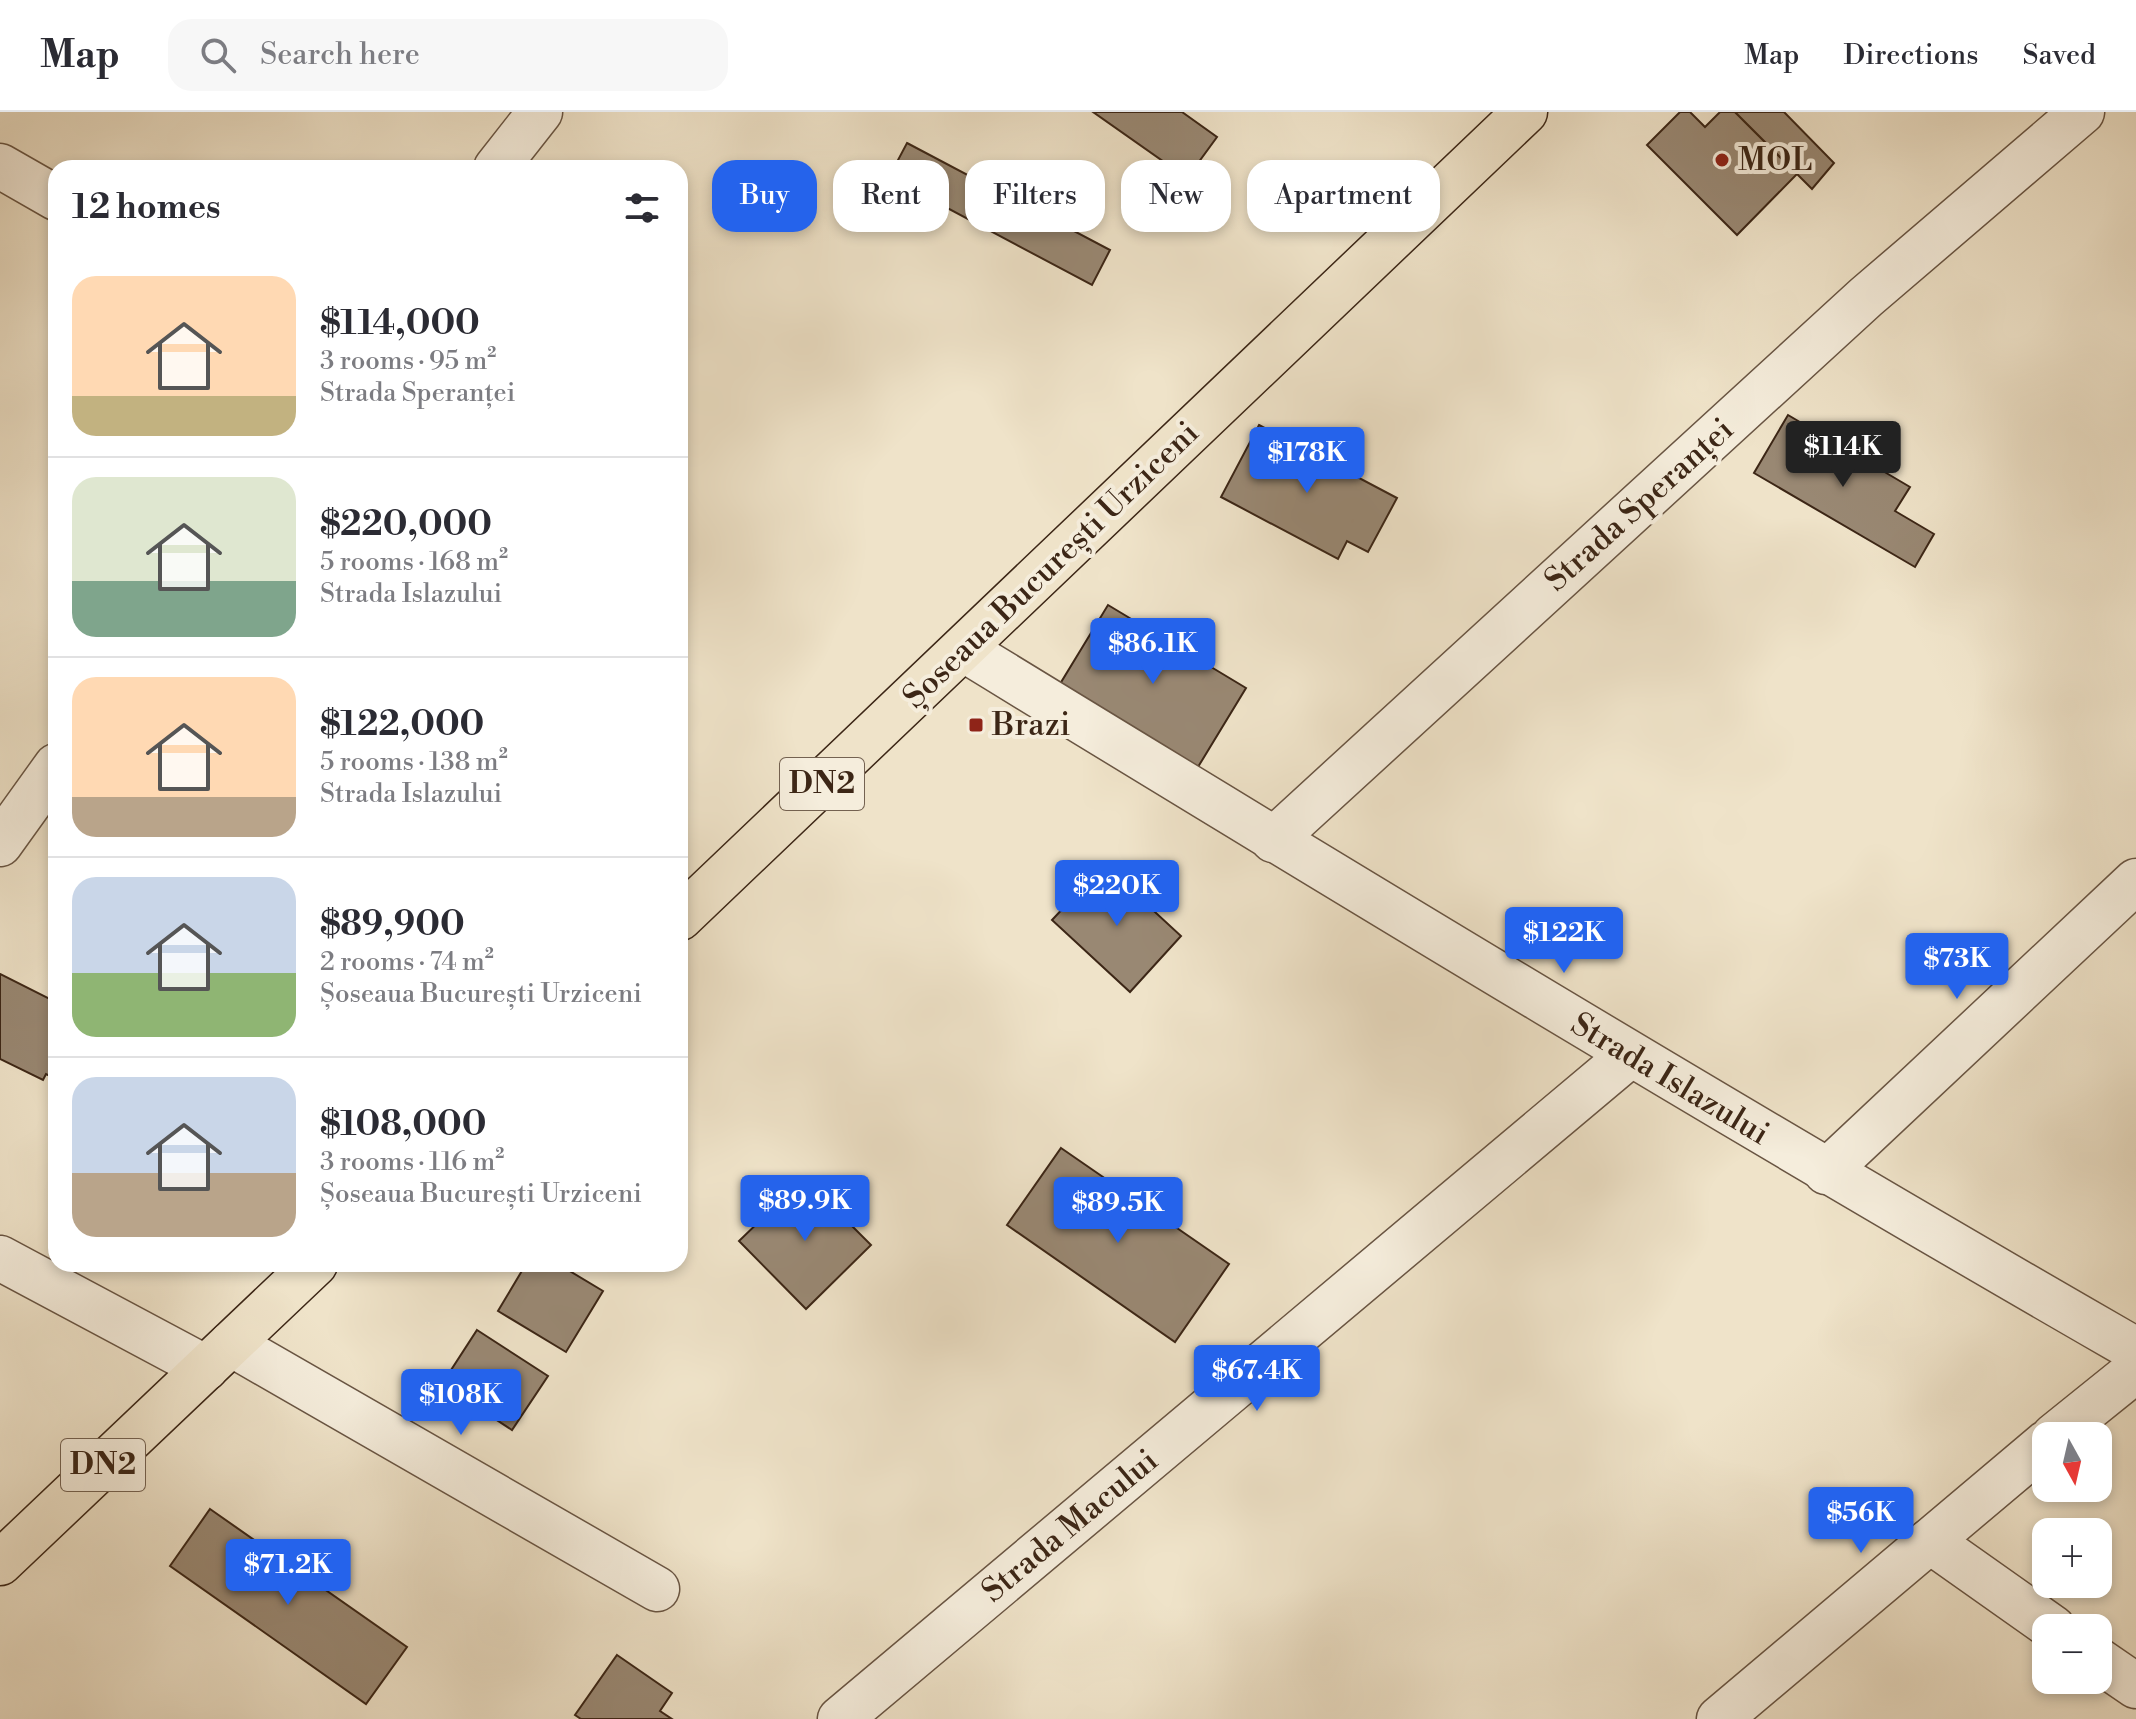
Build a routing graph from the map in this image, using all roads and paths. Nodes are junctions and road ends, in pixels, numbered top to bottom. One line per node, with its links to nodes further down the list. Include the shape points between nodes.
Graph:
1 (540, 112): 4 (street)
2 (1525, 112): 7 (highway, Șoseaua București Urziceni / DN2)
3 (2082, 112): 9 (street, Strada Speranței, via 1854,308)
4 (502, 160)
5 (0, 166): 6 (street)
6 (48, 193)
7 (963, 649): 9 (street, Strada Islazului); 12 (highway, Șoseaua București Urziceni / DN2)
8 (48, 777): 10 (street)
9 (1273, 840): 13 (street, Strada Islazului)
10 (0, 844)
11 (2136, 881): 14 (street)
12 (688, 910)
13 (1630, 1055): 14 (street, Strada Islazului); 28 (street, Strada Macului)
14 (1826, 1172): 17 (street, Strada Islazului)
15 (0, 1258): 18 (street)
16 (307, 1272): 18 (highway, DN2)
17 (2136, 1350)
18 (218, 1356): 23 (highway, DN2); 24 (street)
19 (2136, 1370): 20 (street)
20 (2071, 1422)
21 (2032, 1455): 22 (street)
22 (1930, 1541): 25 (street); 29 (street)
23 (0, 1563)
24 (657, 1589)
25 (2033, 1614)
26 (2112, 1670): 27 (street)
27 (2136, 1686)
28 (840, 1719)
29 (1719, 1719)

